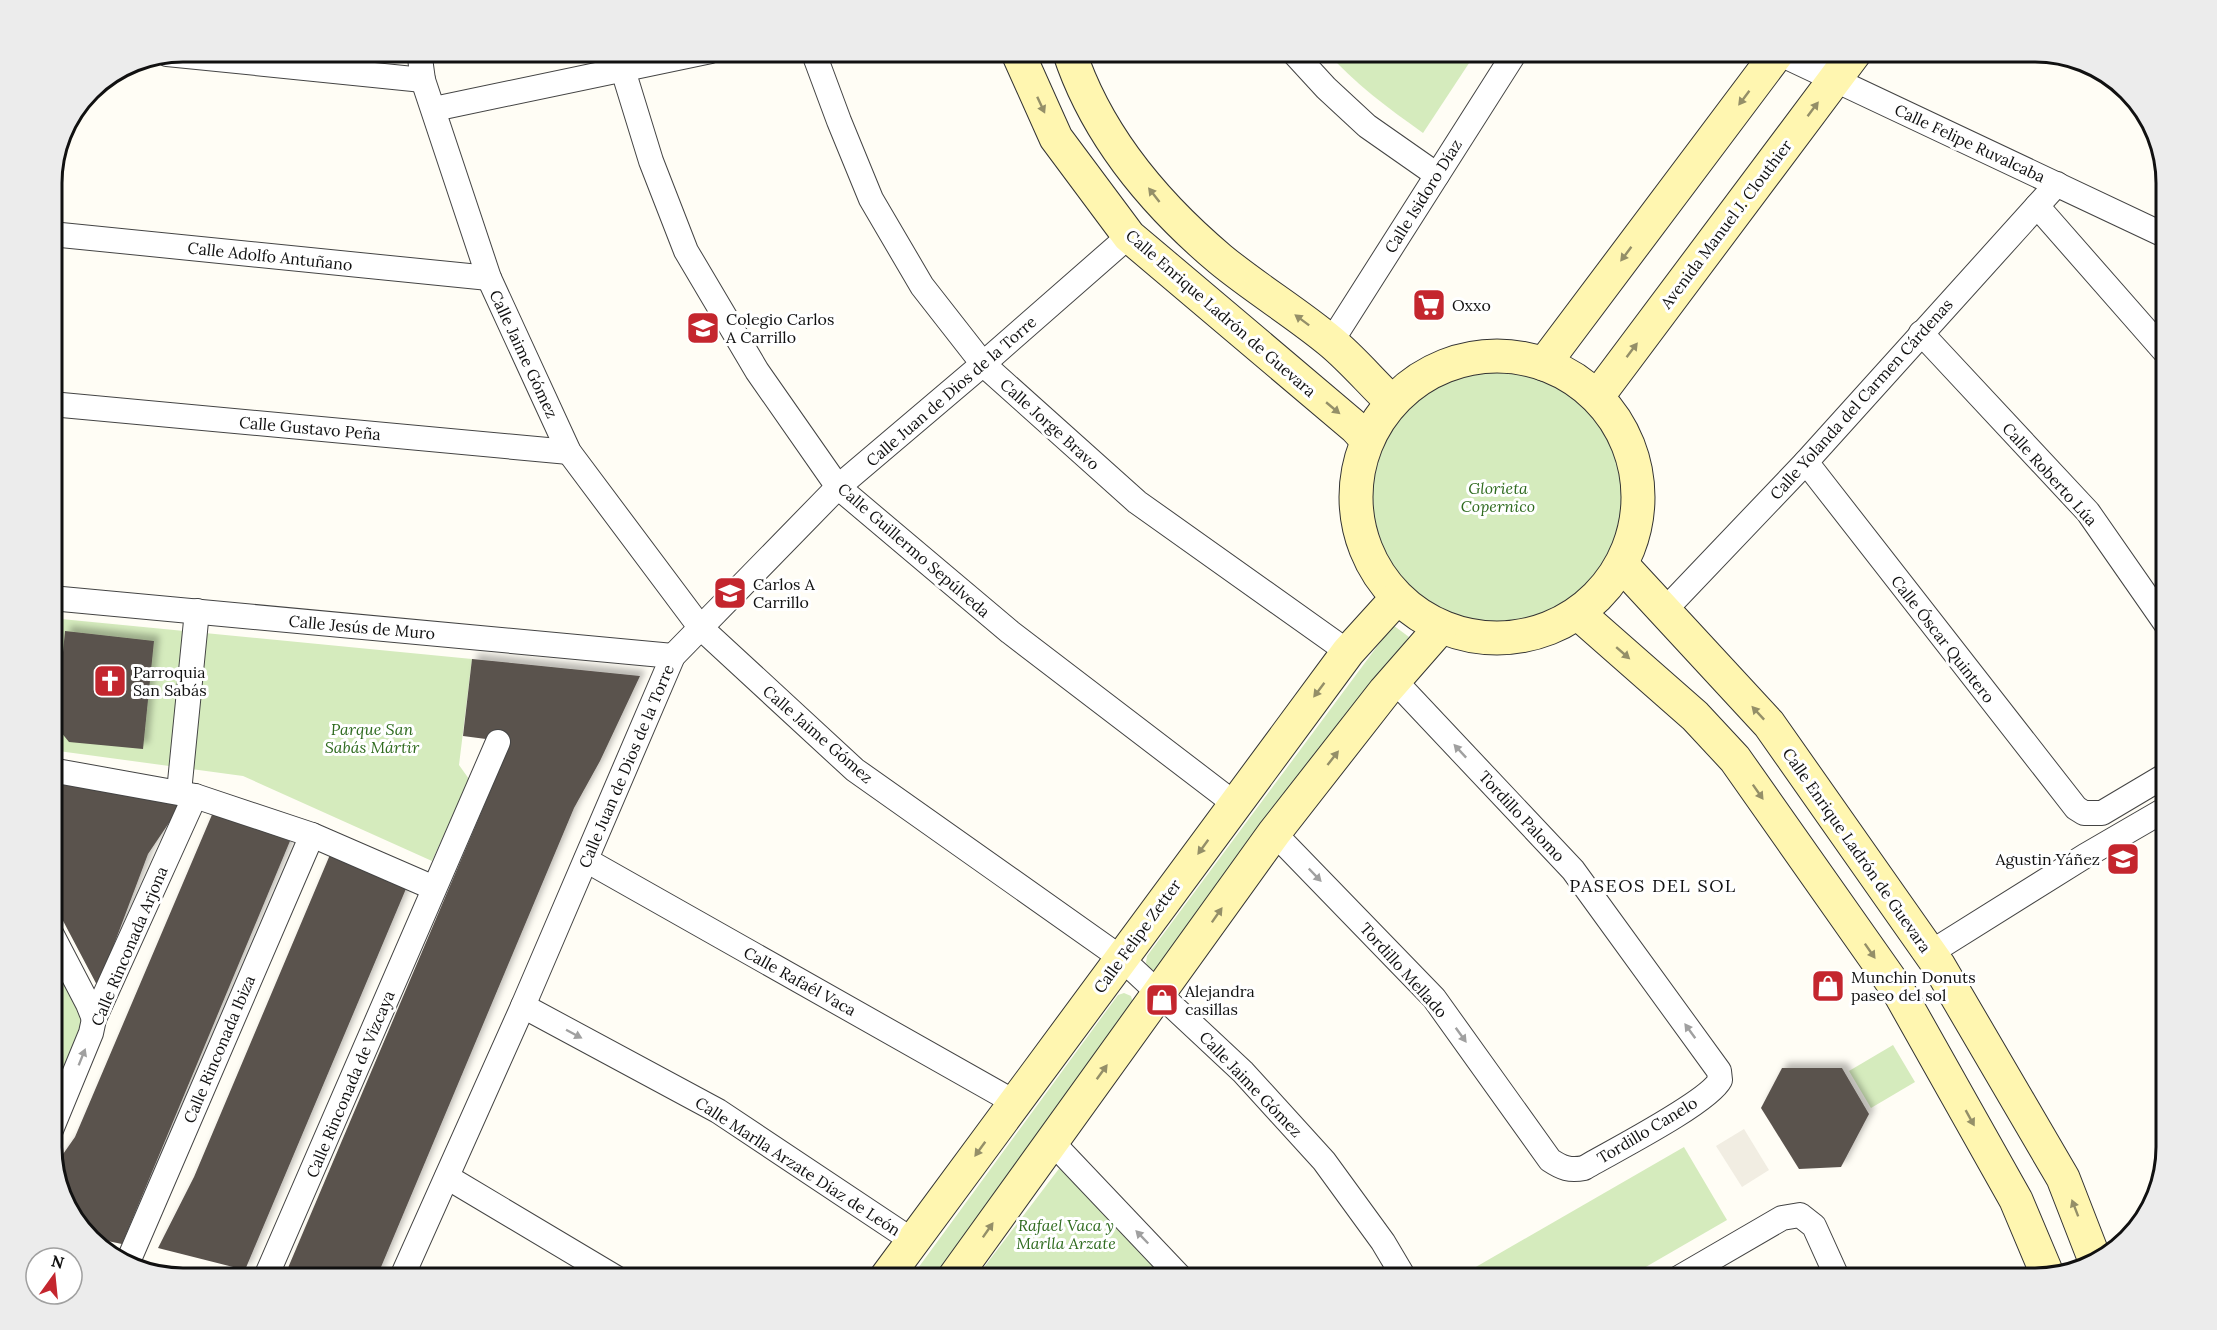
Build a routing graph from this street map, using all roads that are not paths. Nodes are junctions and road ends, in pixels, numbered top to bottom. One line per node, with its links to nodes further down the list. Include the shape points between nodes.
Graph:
1 (246, 62): 14 (street)
2 (421, 62): 14 (street, Calle Jaime Gómez)
3 (614, 62): 15 (street)
4 (622, 62): 34 (street, Calle Guillermo Sepúlveda, via 651,161 686,251 757,371)
5 (817, 62): 26 (street, Calle Jorge Bravo, via 871,199 922,286)
6 (1022, 62): 21 (main road, Calle Enrique Ladrón de Guevara, one-way to 21, via 1056,138)
7 (1075, 62): 25 (main road, one-way to 7, via 1221,260 1165,209 1119,151 1095,110)
8 (1302, 62): 16 (street, via 1367,126)
9 (1509, 62): 16 (street, Calle Isidoro Díaz)
10 (1770, 62): 27 (main road, one-way to 27)
11 (1798, 62): 13 (street, Calle Felipe Ruvalcaba)
12 (1848, 62): 13 (main road, Avenida Manuel J. Clouthier)
13 (1835, 79): 17 (street, Calle Felipe Ruvalcaba); 28 (main road, Avenida Manuel J. Clouthier, one-way to 13)
14 (423, 80): 15 (street, Calle Jaime Gómez)
15 (434, 110): 22 (street, Calle Jaime Gómez)
16 (1437, 175): 25 (street, Calle Isidoro Díaz)
17 (2057, 184): 18 (street, Calle Yolanda del Carmen Cárdenas); 19 (street, Calle Felipe Ruvalcaba)
18 (2037, 206): 23 (street, Calle Yolanda del Carmen Cárdenas); 24 (street)
19 (2155, 231)
20 (62, 235): 22 (street, Calle Adolfo Antuñano)
21 (1129, 236): 26 (street, Calle Juan de Dios de la Torre); 31 (main road, Calle Enrique Ladrón de Guevara, one-way to 31)
22 (489, 278): 32 (street, Calle Jaime Gómez)
23 (1921, 333): 33 (street, Calle Yolanda del Carmen Cárdenas); 38 (street, Calle Roberto Lúa, via 2088,512)
24 (2155, 341)
25 (1331, 342): 29 (main road)
26 (983, 364): 34 (street, Calle Juan de Dios de la Torre); 44 (street, Calle Jorge Bravo, via 1137,502)
27 (1544, 364): 28 (main road, via 1582,384); 29 (main road, via 1517,357 1462,360 1412,384)
28 (1597, 397): 35 (main road, via 1616,419 1630,446 1637,474 1640,503 1635,533)
29 (1392, 402): 31 (main road)
30 (62, 405): 32 (street, Calle Gustavo Peña)
31 (1367, 440): 36 (main road, via 1357,472 1357,518 1376,571)
32 (569, 452): 42 (street, Calle Jaime Gómez)
33 (1806, 462): 40 (street, Calle Yolanda del Carmen Cárdenas); 52 (street, Calle Óscar Quintero, via 2069,801)
34 (838, 487): 42 (street, Calle Juan de Dios de la Torre); 51 (street, Calle Guillermo Sepúlveda, via 1010,632)
35 (1622, 565): 40 (main road, Calle Enrique Ladrón de Guevara); 41 (main road, via 1605,590)
36 (1397, 598): 43 (main road); 44 (main road, Calle Felipe Zetter)
37 (62, 599): 39 (street, Calle Jesús de Muro)
38 (2155, 609)
39 (197, 611): 45 (street, Calle Jesús de Muro); 50 (street, Calle Rinconada Arjona)
40 (1663, 612): 61 (main road, Calle Enrique Ladrón de Guevara, one-way to 40, via 1769,724)
41 (1579, 614): 43 (main road, via 1553,628 1507,638 1468,636); 62 (main road, one-way to 62, via 1695,716 1735,759)
42 (700, 627): 45 (street, Calle Juan de Dios de la Torre); 60 (street, Calle Jaime Gómez, via 855,770)
43 (1441, 627): 46 (main road)
44 (1348, 652): 51 (main road, Calle Felipe Zetter, one-way to 51)
45 (673, 656): 57 (street, Calle Juan de Dios de la Torre)
46 (1394, 680): 54 (main road, one-way to 46); 66 (street, Tordillo Palomo, one-way to 46, via 1719,1071 1573,870)
47 (498, 742): 58 (street, Calle Rinconada de Vizcaya)
48 (62, 772): 50 (street)
49 (2156, 781): 52 (street, via 2102,813)
50 (187, 794): 55 (street); 65 (street, Calle Rinconada Arjona)
51 (1235, 804): 60 (main road, Calle Felipe Zetter, one-way to 60)
52 (2084, 813): 56 (street)
53 (2156, 815): 56 (street)
54 (1275, 833): 63 (main road, one-way to 54); 70 (street, Tordillo Mellado, one-way to 70, via 1434,998 1550,1160)
55 (312, 835): 58 (street); 74 (street, Calle Rinconada Ibiza)
56 (2085, 856): 61 (street)
57 (586, 860): 64 (street, Calle Juan de Dios de la Torre); 67 (street, Calle Rafaél Vaca)
58 (434, 888): 76 (street, Calle Rinconada de Vizcaya)
59 (62, 954): 65 (street)
60 (1120, 958): 63 (street, Calle Jaime Gómez); 67 (main road, Calle Felipe Zetter)
61 (1934, 960): 62 (main road); 73 (main road, Calle Enrique Ladrón de Guevara, one-way to 61, via 2063,1178)
62 (1899, 992): 75 (main road, one-way to 75, via 2016,1200)
63 (1160, 994): 69 (main road, one-way to 63); 82 (street, Calle Jaime Gómez, via 1244,1072 1324,1161)
64 (523, 1006): 71 (street, Calle Juan de Dios de la Torre); 72 (street, Calle Marlla Arzate Díaz de León, one-way to 72, via 718,1111)
65 (94, 1018): 68 (street, Calle Rinconada Arjona, one-way to 65)
66 (1720, 1080): 70 (street, Tordillo Canelo, via 1715,1089 1665,1122 1584,1168)
67 (1014, 1102): 72 (main road, Calle Felipe Zetter, one-way to 72)
68 (62, 1103)
69 (1051, 1141): 80 (main road, one-way to 69); 81 (street, one-way to 69)
70 (1568, 1170)
71 (447, 1177): 77 (street, Calle Juan de Dios de la Torre); 78 (street)
72 (913, 1241): 79 (main road, Calle Felipe Zetter)
73 (2092, 1253)
74 (130, 1256)
75 (2044, 1267)
76 (270, 1268)
77 (406, 1268)
78 (600, 1268)
79 (893, 1268)
80 (962, 1268)
81 (1172, 1268)
82 (1398, 1268)
83 (1696, 1268): 84 (street, via 1782,1218 1800,1215 1814,1226)
84 (1833, 1268)

